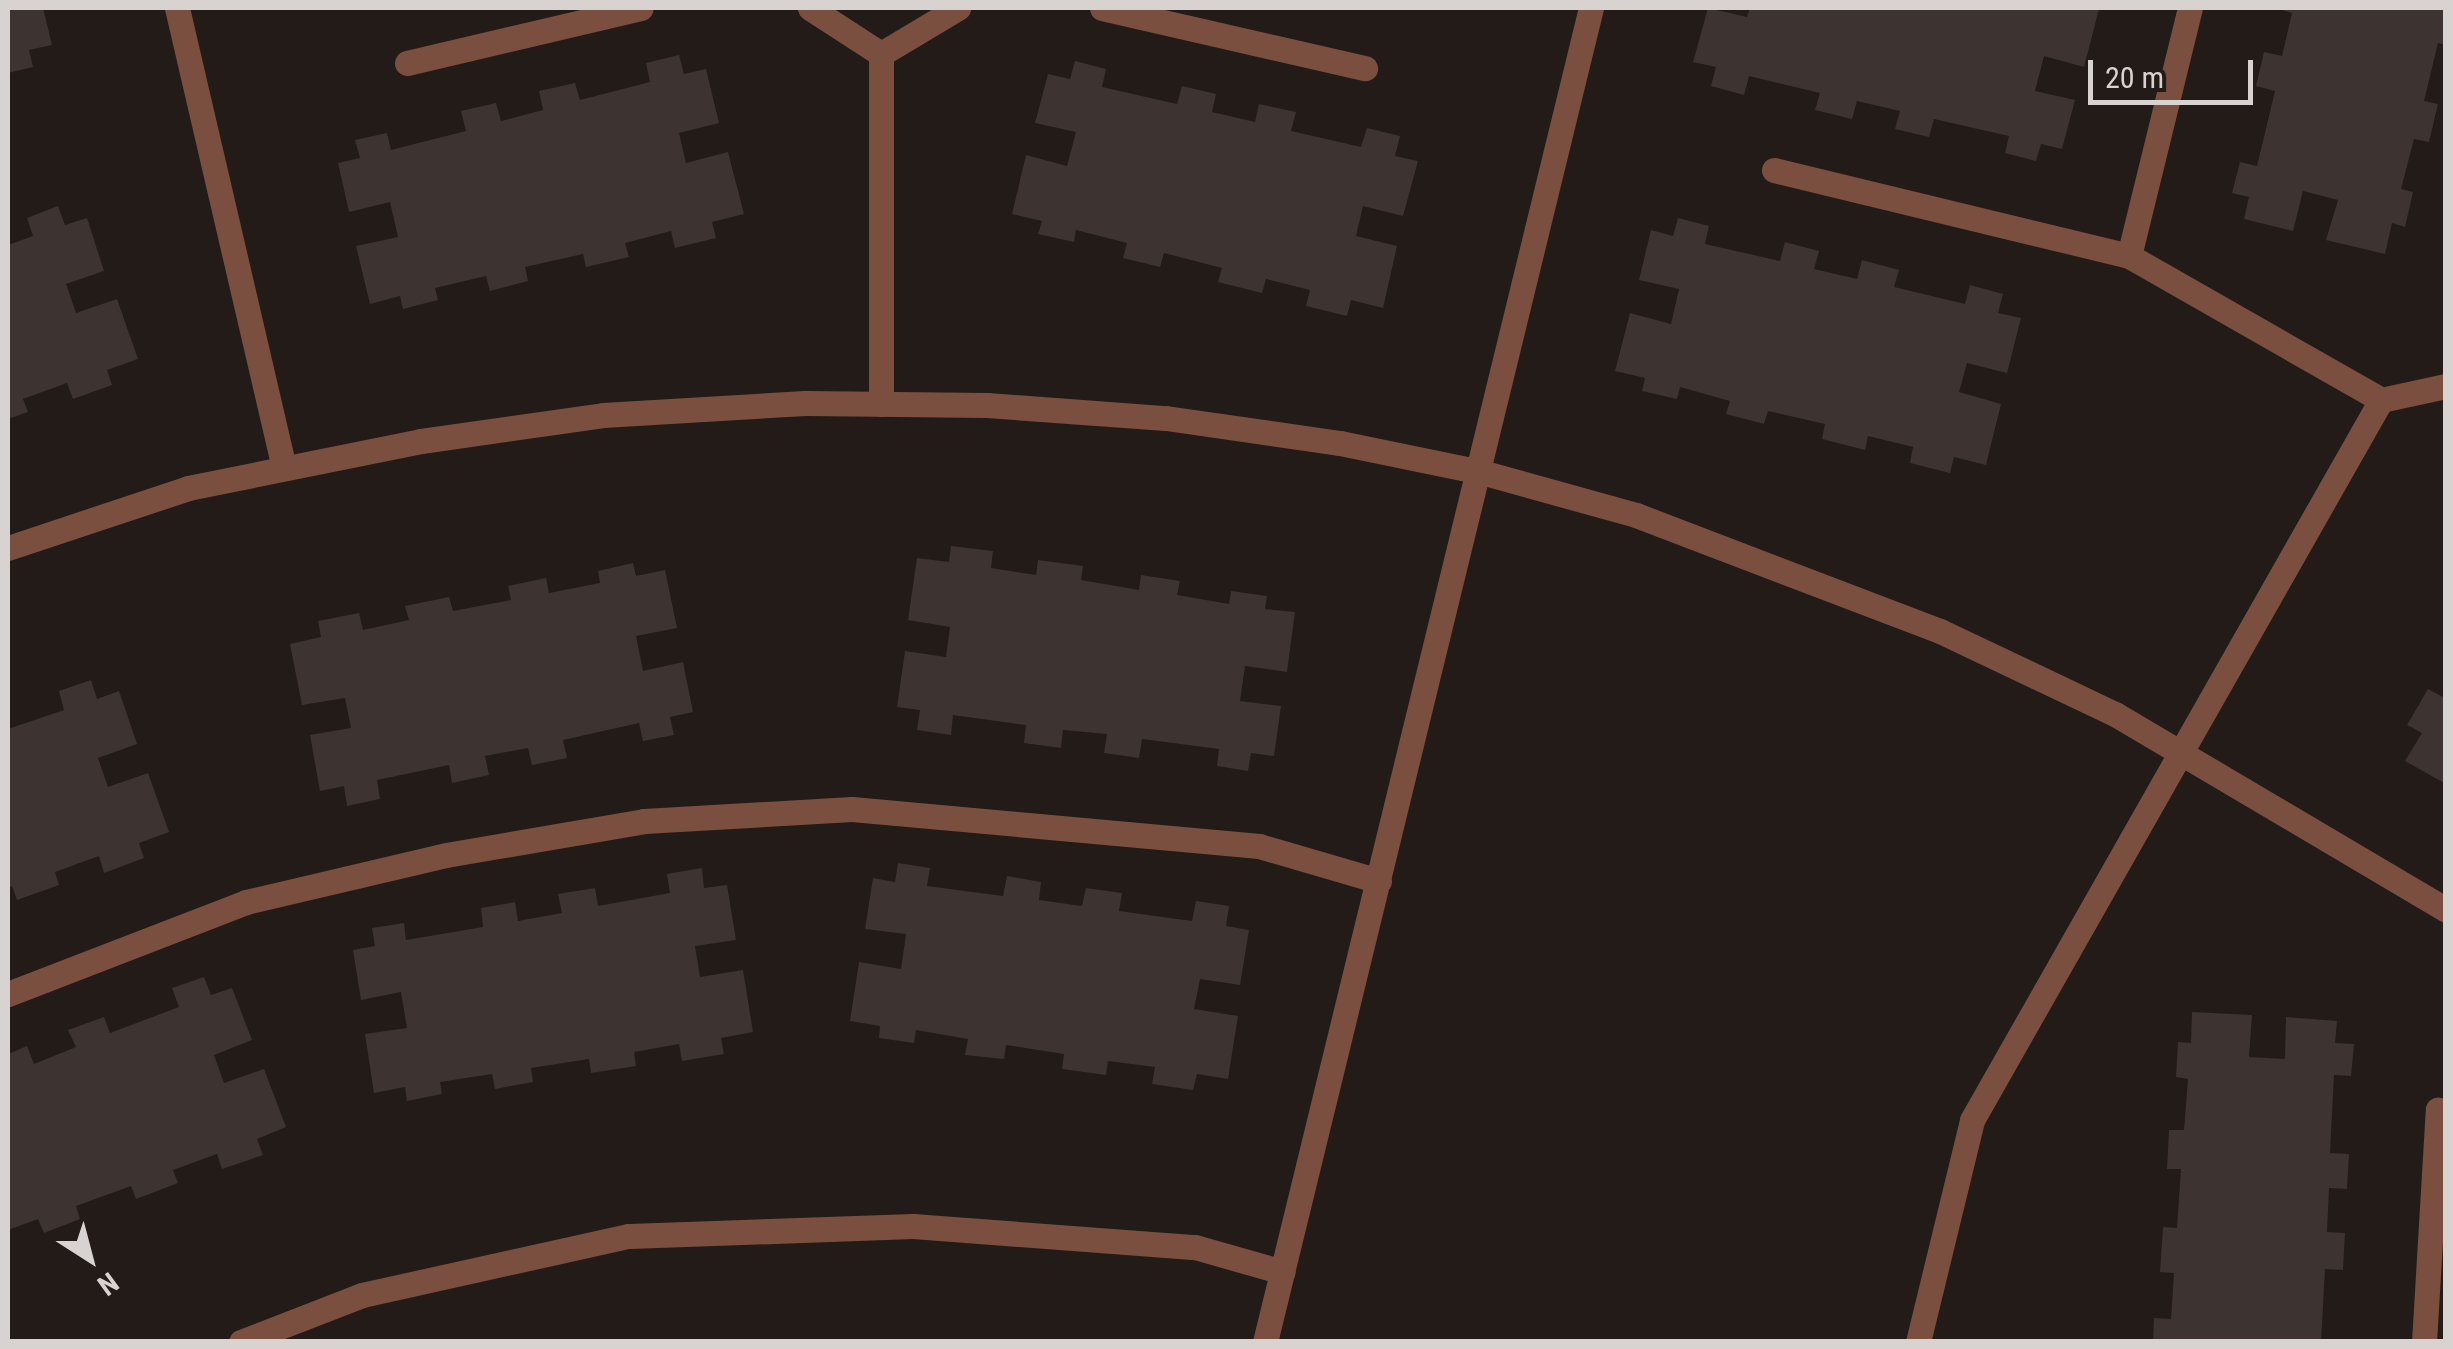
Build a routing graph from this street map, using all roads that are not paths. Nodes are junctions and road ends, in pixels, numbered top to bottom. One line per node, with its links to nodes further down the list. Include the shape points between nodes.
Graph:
1 (177, 8): 16 (street)
2 (642, 8): 9 (street)
3 (810, 8): 8 (street)
4 (958, 8): 8 (street)
5 (1102, 8): 10 (street)
6 (1592, 8): 17 (street)
7 (2190, 8): 12 (street)
8 (881, 54): 15 (street)
9 (407, 63)
10 (1364, 68)
11 (1774, 170): 12 (street)
12 (2129, 256): 14 (street)
13 (2446, 386): 14 (street)
14 (2381, 400): 19 (street)
15 (881, 404): 16 (street, via 603,415); 17 (street, via 1166,418)
16 (284, 467): 18 (street, via 188,488)
17 (1481, 472): 19 (street, via 1636,515 1940,631); 20 (street)
18 (8, 548)
19 (2181, 752): 21 (street); 27 (street, via 1972,1120)
20 (1379, 881): 22 (street, via 1260,846 852,809 644,821 446,855 246,902); 24 (street)
21 (2446, 910)
22 (8, 994)
23 (2438, 1109): 28 (street)
24 (1283, 1272): 25 (street, via 1195,1247 913,1226 629,1236 362,1295); 26 (street)
25 (242, 1342)
26 (1265, 1342)
27 (1918, 1342)
28 (2424, 1342)

